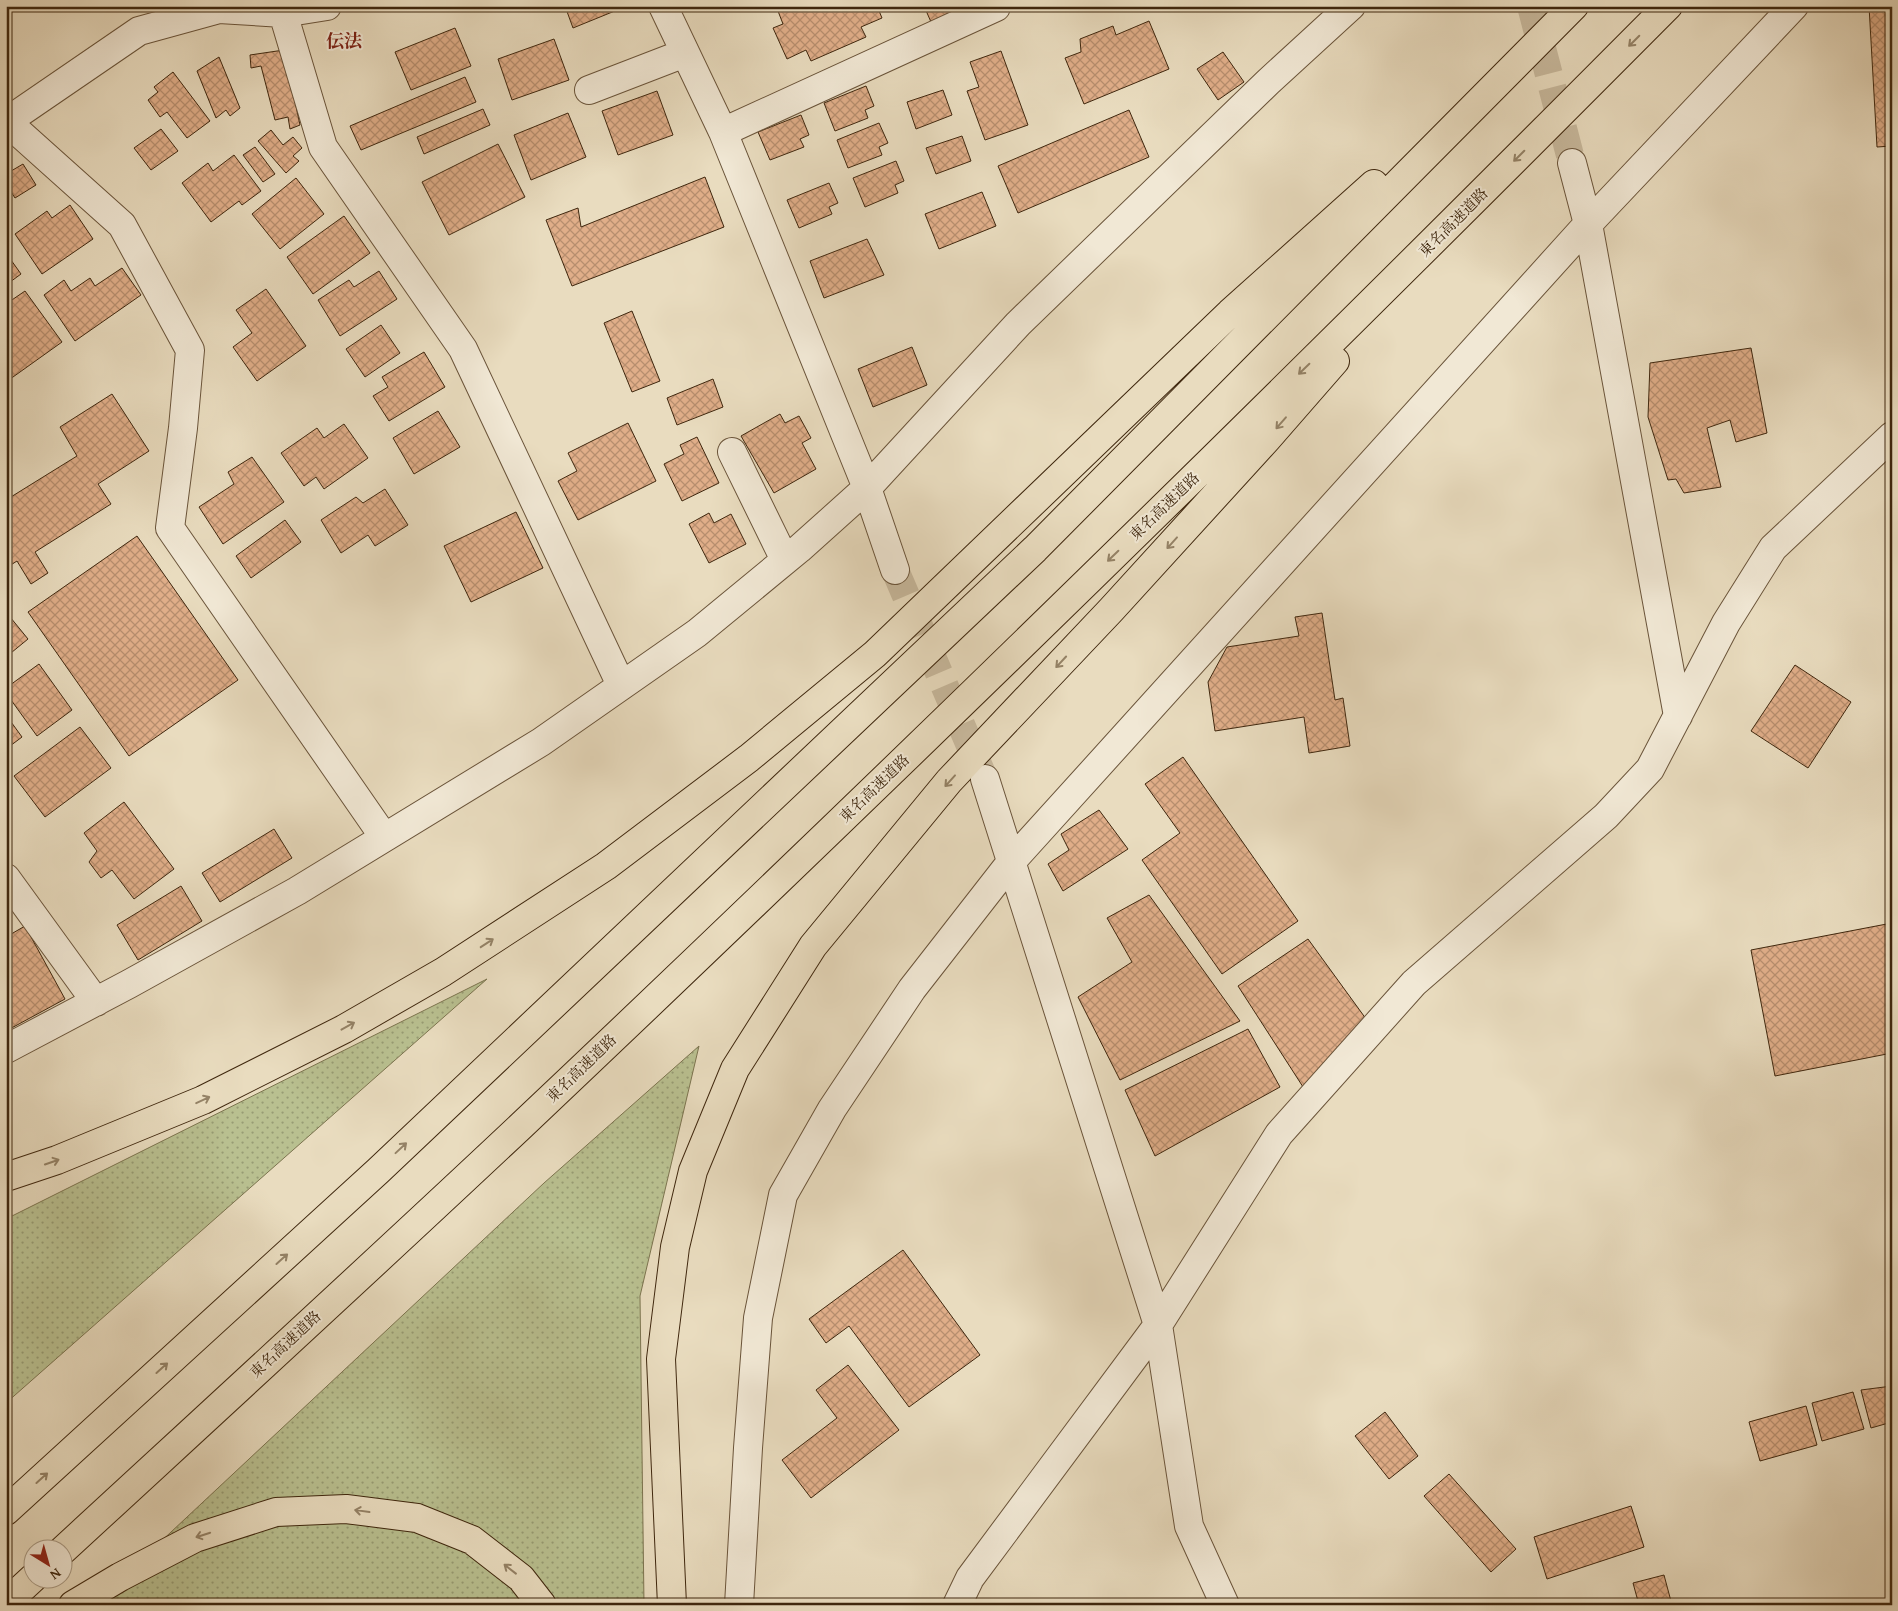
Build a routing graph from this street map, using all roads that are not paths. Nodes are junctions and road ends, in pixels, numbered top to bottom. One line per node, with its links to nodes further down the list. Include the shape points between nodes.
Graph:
1 (327, 6): 8 (street)
2 (663, 6): 9 (street)
3 (1351, 6): 19 (street, via 1260,89 1018,324)
4 (1574, 6): 10 (highway)
5 (1668, 6): 15 (highway, 東名高速道路, one-way to 15)
6 (1794, 6): 16 (street)
7 (996, 7): 13 (street)
8 (283, 13): 12 (street, via 219,9 139,31); 22 (street, via 323,147 463,349)
9 (686, 53): 11 (street); 13 (street)
10 (1528, 53): 30 (highway, one-way to 10, via 203,1100 344,1029 443,972 606,866 749,758 875,654 1230,313 1390,169); 32 (highway, one-way to 10, via 378,1171 1027,556)
11 (589, 90)
12 (6, 122): 25 (street, via 122,225 190,350 184,428 170,528)
13 (723, 132): 19 (street)
14 (1572, 163): 16 (street)
15 (1461, 214): 33 (highway, 東名高速道路, one-way to 33, via 1004,663 521,1126); 38 (highway, one-way to 38, via 1267,439 950,781 813,946 736,1069 693,1171 675,1247 662,1350)
16 (1588, 224): 23 (street); 26 (street)
17 (1892, 436): 23 (street, via 1773,548 1726,623)
18 (732, 452): 20 (street)
19 (867, 488): 20 (street); 21 (street)
20 (785, 560): 22 (street, via 697,633)
21 (895, 570)
22 (621, 685): 25 (street, via 540,742)
23 (1678, 716): 31 (street, via 1650,769 1606,816 1414,983 1279,1134)
24 (984, 780): 26 (street)
25 (384, 837): 28 (street, via 297,890)
26 (1011, 862): 31 (street); 39 (street, via 912,989 832,1109 782,1195 758,1318)
27 (6, 878): 28 (street)
28 (96, 1002): 29 (street)
29 (6, 1049)
30 (6, 1178)
31 (1158, 1325): 40 (street, via 970,1578); 41 (street, via 1189,1526)
32 (6, 1511)
33 (72, 1542)
34 (23, 1588): 35 (highway)
35 (6, 1604)
36 (73, 1605): 37 (highway, one-way to 36, via 521,1578 472,1540 417,1518 346,1509 276,1512 195,1538)
37 (542, 1605)
38 (672, 1605)
39 (739, 1605)
40 (957, 1605)
41 (1225, 1605)

